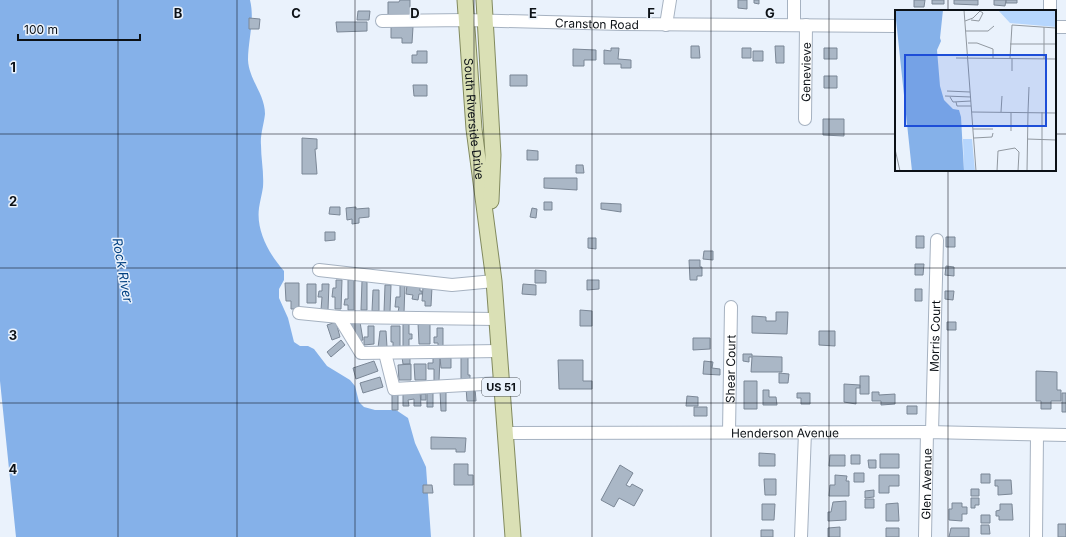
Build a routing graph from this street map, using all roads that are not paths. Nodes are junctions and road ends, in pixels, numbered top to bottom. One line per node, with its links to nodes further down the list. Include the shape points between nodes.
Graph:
1 (465, 0): 5 (main road, South Riverside Drive / US 51)
2 (484, 0): 6 (main road, South Riverside Drive / US 51)
3 (670, 0): 8 (street)
4 (794, 0): 9 (street, Genevieve)
5 (466, 20): 6 (street, Cranston Road); 7 (street, Cranston Road); 12 (main road, South Riverside Drive / US 51, via 474,129)
6 (485, 20): 8 (street, Cranston Road); 12 (main road, South Riverside Drive / US 51, via 492,155)
7 (382, 21)
8 (666, 24): 9 (street, Cranston Road)
9 (800, 25): 10 (street, Cranston Road); 11 (street, Genevieve)
10 (895, 26)
11 (806, 119)
12 (489, 238): 15 (main road, South Riverside Drive / US 51)
13 (937, 240): 25 (street, Morris Court)
14 (319, 270): 15 (street, via 452,285)
15 (494, 281): 19 (main road, South Riverside Drive / US 51)
16 (730, 307): 23 (street, Shear Court)
17 (299, 313): 18 (street)
18 (339, 317): 19 (street); 21 (street, via 361,353)
19 (496, 319): 20 (main road, South Riverside Drive / US 51)
20 (499, 351): 21 (street); 22 (main road, South Riverside Drive / US 51)
21 (385, 353): 22 (street, via 394,389)
22 (501, 383): 26 (main road, South Riverside Drive / US 51)
23 (728, 432): 24 (street, Henderson Avenue); 26 (street, Henderson Avenue)
24 (805, 432): 25 (street, Henderson Avenue); 30 (street)
25 (929, 432): 27 (street, Henderson Avenue); 31 (street, Glen Avenue)
26 (505, 433): 29 (main road, South Riverside Drive / US 51)
27 (1037, 435): 28 (street, Henderson Avenue); 32 (street)
28 (1066, 435)
29 (513, 537)
30 (801, 537)
31 (925, 537)
32 (1036, 537)

